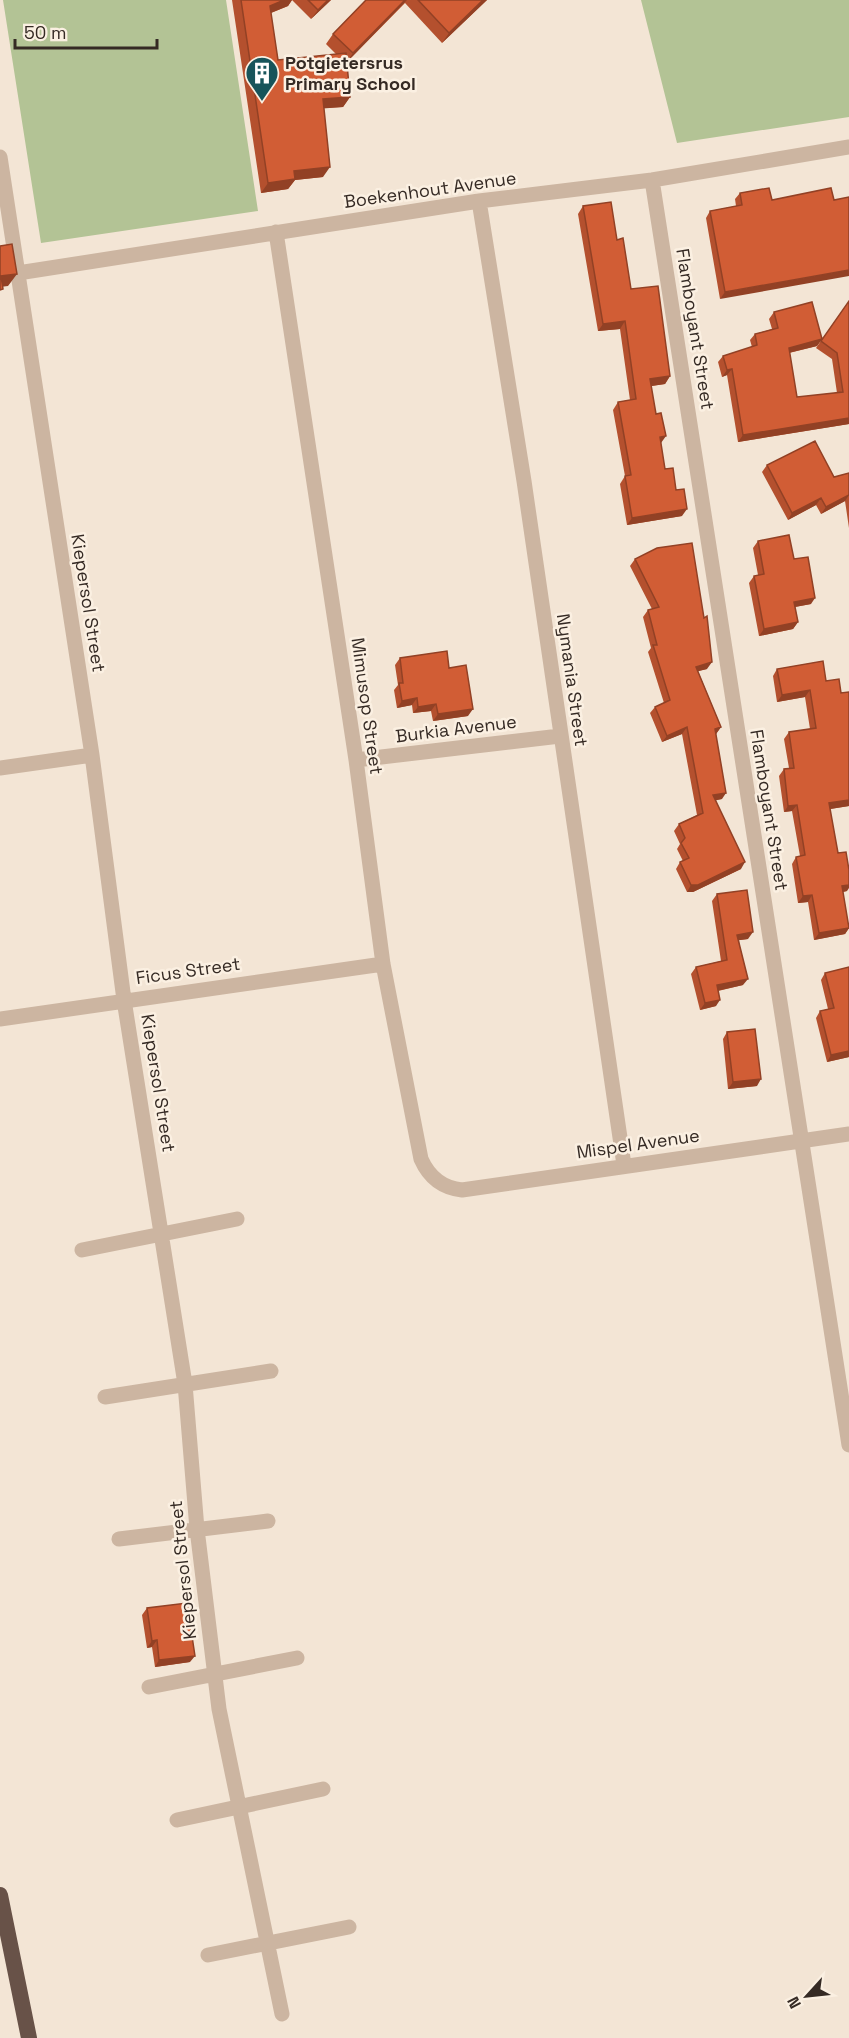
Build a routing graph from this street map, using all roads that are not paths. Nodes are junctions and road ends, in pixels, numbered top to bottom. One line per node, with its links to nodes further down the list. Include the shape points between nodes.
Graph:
1 (849, 147): 3 (street, Boekenhout Avenue)
2 (0, 157): 6 (street, Kiepersol Street)
3 (652, 180): 4 (street, Boekenhout Avenue); 15 (street, Flamboyant Street)
4 (479, 201): 5 (street, Boekenhout Avenue); 7 (street, Nymania Street)
5 (276, 232): 6 (street, Boekenhout Avenue); 9 (street, Mimusop Street)
6 (18, 273): 8 (street, Kiepersol Street)
7 (560, 736): 9 (street, Burkia Avenue); 16 (street, Nymania Street)
8 (92, 755): 10 (street); 12 (street, Kiepersol Street)
9 (356, 760): 11 (street, Mimusop Street)
10 (0, 768)
11 (383, 964): 12 (street, Ficus Street); 17 (street, Mimusop Street, via 421,1159)
12 (124, 1000): 13 (street, Ficus Street); 19 (street, Kiepersol Street)
13 (0, 1019)
14 (849, 1134): 15 (street, Mispel Avenue)
15 (801, 1141): 16 (street, Mispel Avenue); 24 (street, Flamboyant Street)
16 (624, 1165): 17 (street, Mispel Avenue, via 462,1190 449,1188)
17 (435, 1179)
18 (237, 1219): 19 (street)
19 (163, 1233): 20 (street); 22 (street, Kiepersol Street)
20 (82, 1250)
21 (271, 1371): 22 (street)
22 (185, 1384): 23 (street); 26 (street, Kiepersol Street)
23 (105, 1397)
24 (849, 1445)
25 (268, 1521): 26 (street)
26 (197, 1530): 27 (street); 29 (street, Kiepersol Street)
27 (119, 1539)
28 (297, 1658): 29 (street)
29 (214, 1674): 30 (street); 32 (street, Kiepersol Street)
30 (149, 1687)
31 (323, 1789): 32 (street)
32 (239, 1807): 33 (street); 36 (street, Kiepersol Street)
33 (177, 1820)
34 (0, 1895): 39 (highway)
35 (349, 1927): 36 (street)
36 (267, 1943): 37 (street); 38 (street, Kiepersol Street)
37 (208, 1955)
38 (282, 2014)
39 (29, 2038)

